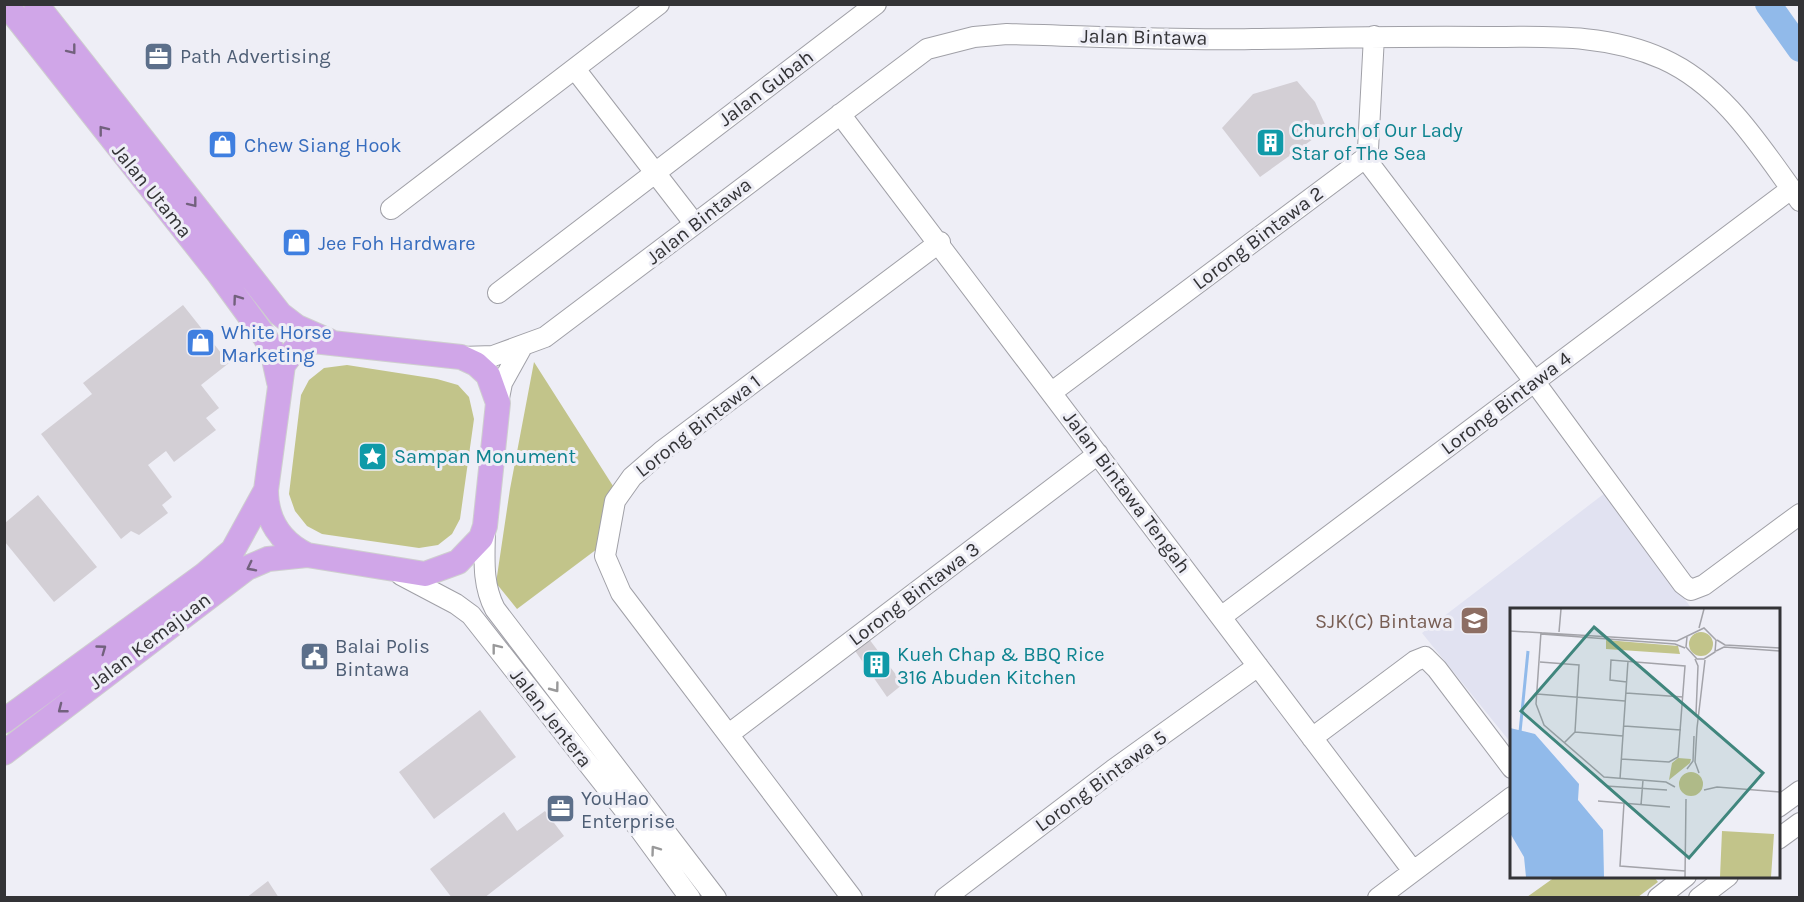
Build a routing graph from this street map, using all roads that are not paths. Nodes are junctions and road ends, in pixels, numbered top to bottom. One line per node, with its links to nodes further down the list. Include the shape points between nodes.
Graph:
1 (6, 4): 19 (main road, Jalan Utama, one-way to 1, via 265,337)
2 (36, 4): 15 (main road, Jalan Utama, one-way to 15, via 280,315)
3 (659, 4): 6 (street)
4 (876, 4): 9 (street, Jalan Gubah)
5 (1374, 36): 7 (street, Jalan Bintawa, via 974,37 927,49); 8 (street); 10 (street, Jalan Bintawa, via 1587,38 1630,46 1671,63 1718,98 1745,125)
6 (575, 69): 9 (street); 11 (street)
7 (840, 114): 12 (street, Jalan Bintawa); 13 (street, Jalan Bintawa Tengah)
8 (1365, 158): 18 (street); 20 (street, Lorong Bintawa 2)
9 (657, 171): 12 (street); 14 (street, Jalan Gubah)
10 (1795, 195): 18 (street, Lorong Bintawa 4)
11 (391, 208)
12 (694, 223): 16 (street, Jalan Bintawa, via 545,337)
13 (940, 242): 20 (street, Jalan Bintawa Tengah); 31 (street, Lorong Bintawa 1, via 662,451 632,477 615,501 605,556 621,592)
14 (498, 293)
15 (334, 343): 17 (main road); 19 (main road, via 313,341 295,349 283,365)
16 (522, 347): 17 (street, Jalan Bintawa, via 493,356); 21 (street, via 502,383)
17 (461, 357): 21 (main road, via 488,375)
18 (1534, 381): 24 (street, via 1691,590 1704,585); 28 (street, Lorong Bintawa 4)
19 (280, 387): 23 (main road)
20 (1052, 392): 22 (street, Jalan Bintawa Tengah)
21 (498, 403): 25 (main road)
22 (1098, 454): 28 (street, Jalan Bintawa Tengah); 31 (street, Lorong Bintawa 3)
23 (266, 490): 26 (main road, via 266,509 271,521 295,549); 30 (main road, Jalan Kemajuan, one-way to 23, via 228,555 244,534)
24 (1800, 514)
25 (485, 526): 27 (main road, via 472,549 443,569 425,574); 44 (street, Jalan Jentera, one-way to 44, via 484,578 495,609)
26 (308, 555): 27 (main road); 33 (main road, Jalan Kemajuan, one-way to 33, via 268,559 247,568)
27 (386, 568): 43 (street, Jalan Jentera, one-way to 27, via 471,615 418,582)
28 (1221, 617): 29 (street, Jalan Bintawa Tengah)
29 (1258, 666): 32 (street, Jalan Bintawa Tengah); 46 (street, Lorong Bintawa 5)
30 (4, 721)
31 (729, 734): 45 (street, Lorong Bintawa 1)
32 (1312, 738): 34 (street, via 1425,657); 40 (street, Jalan Bintawa Tengah)
33 (4, 753)
34 (1510, 765)
35 (1800, 791): 37 (street)
36 (1510, 798): 40 (street)
37 (1780, 806)
38 (1800, 823): 39 (street)
39 (1780, 838)
40 (1413, 871): 47 (street)
41 (1683, 878): 48 (street)
42 (1725, 878): 49 (street)
43 (690, 897)
44 (716, 897)
45 (852, 897)
46 (945, 897)
47 (1378, 897)
48 (1658, 897)
49 (1699, 897)

